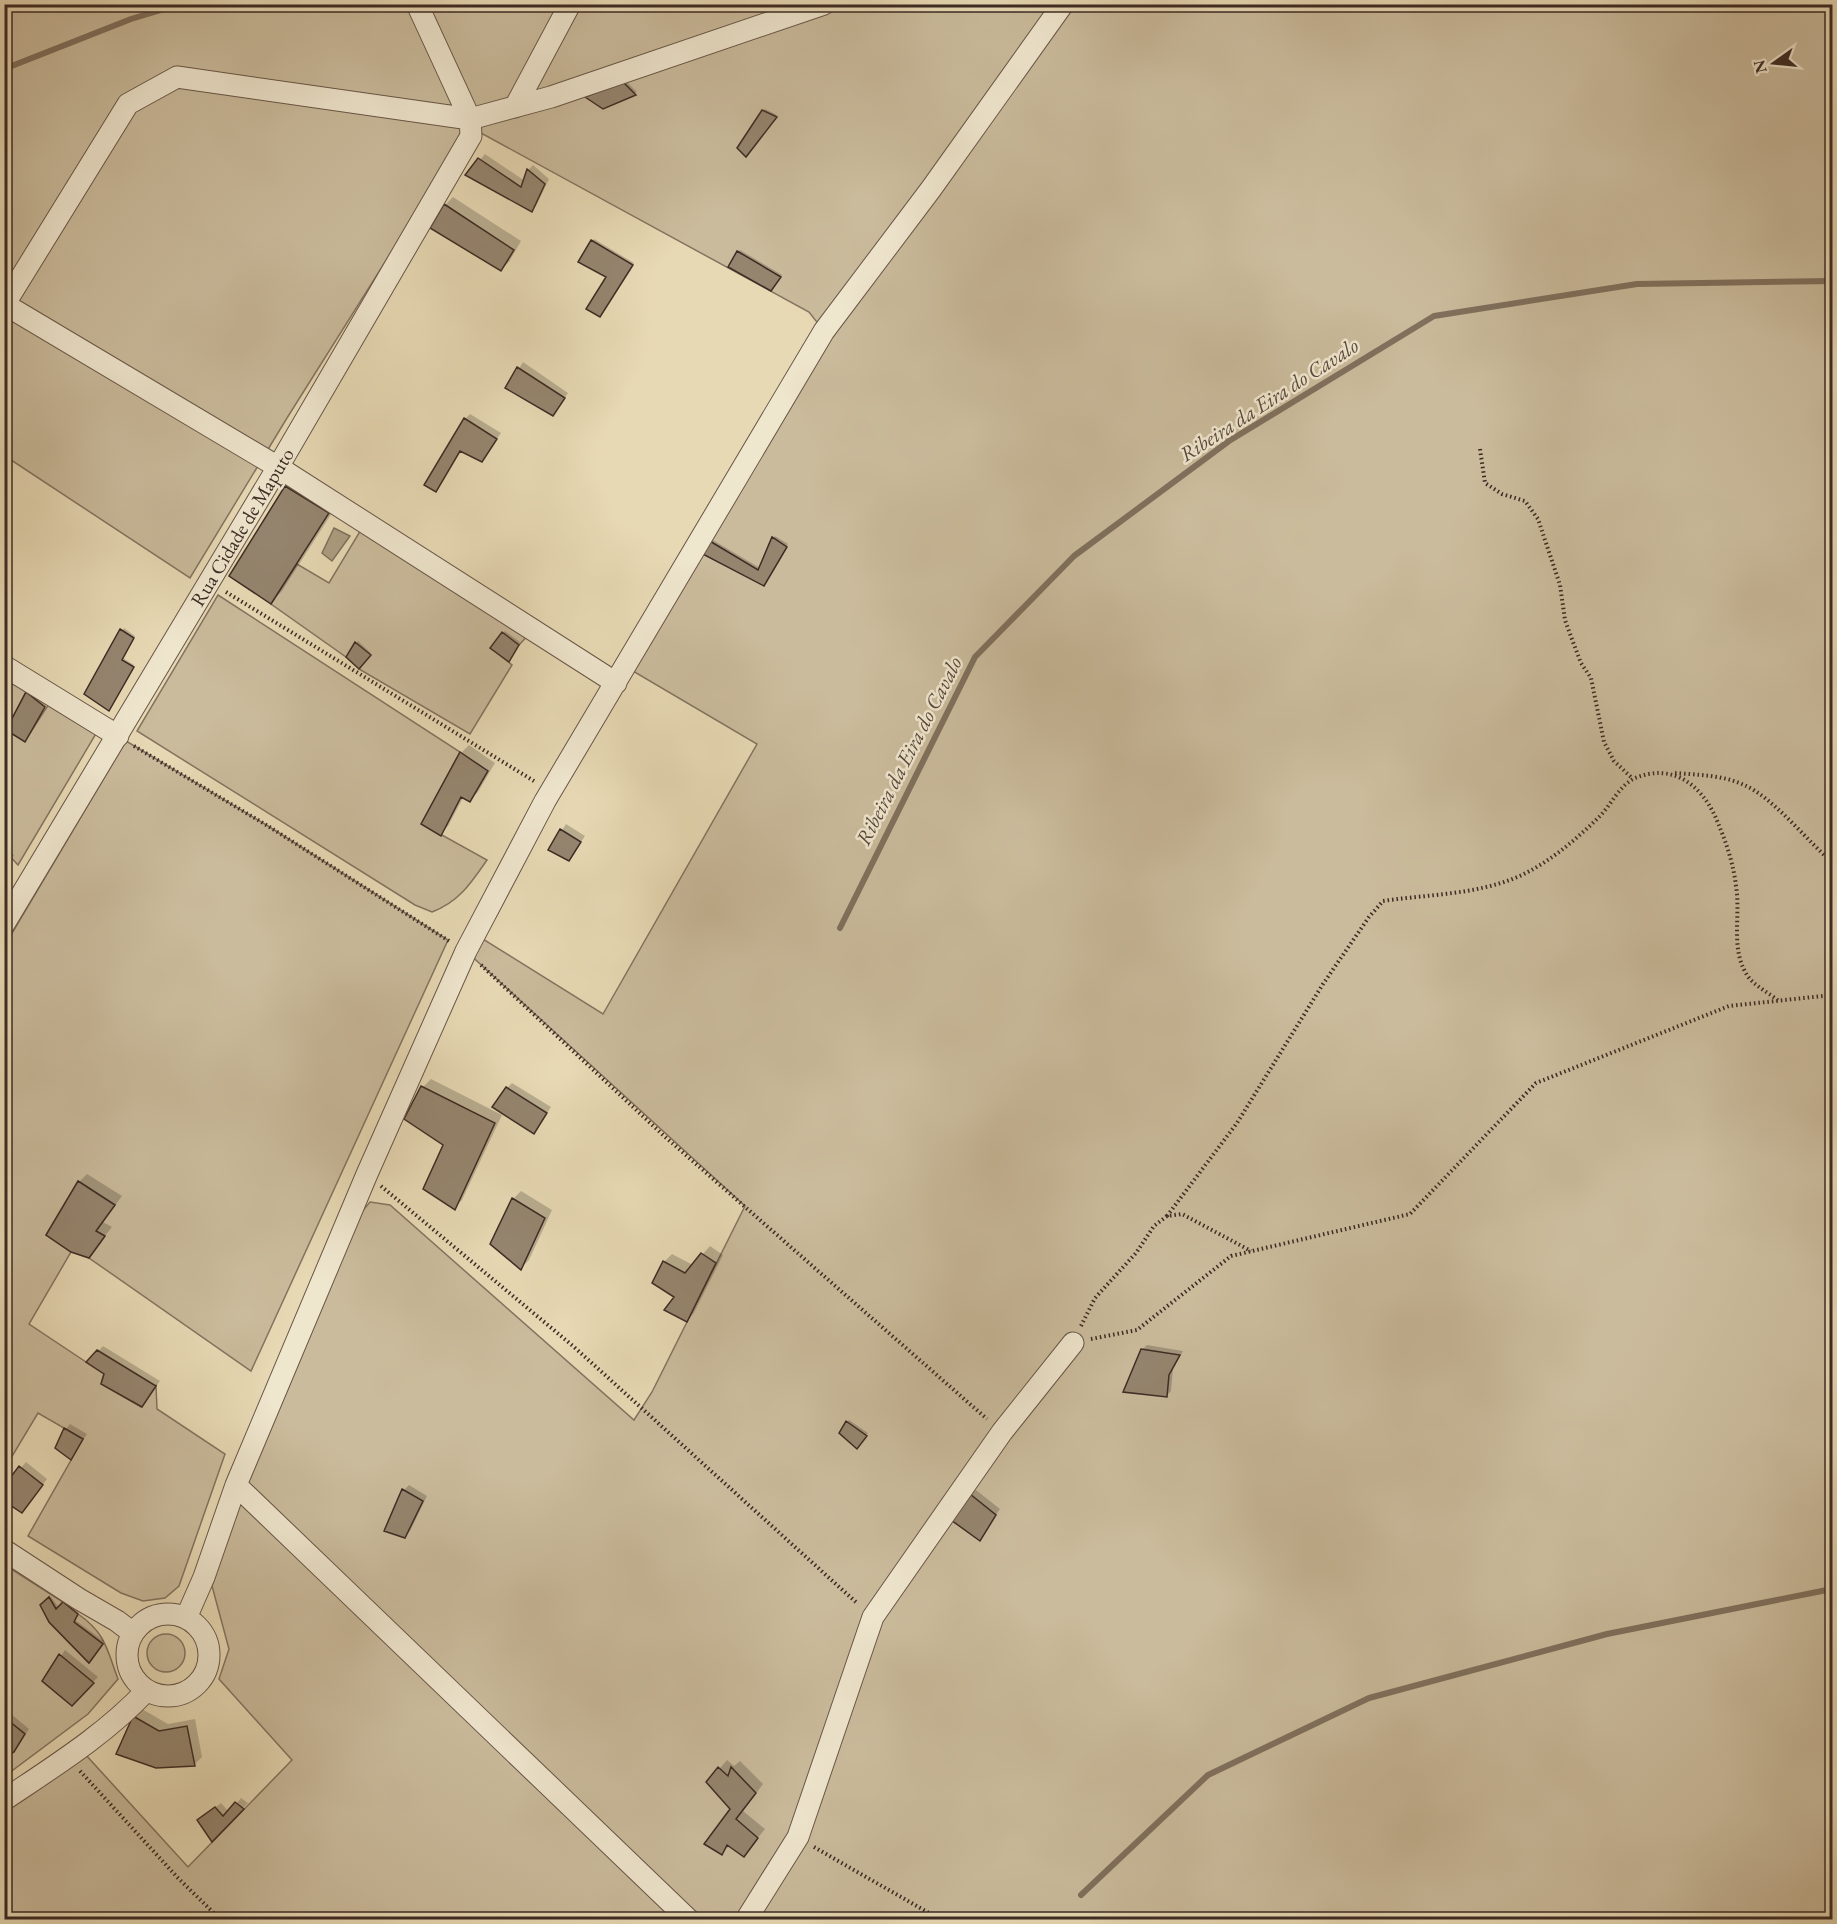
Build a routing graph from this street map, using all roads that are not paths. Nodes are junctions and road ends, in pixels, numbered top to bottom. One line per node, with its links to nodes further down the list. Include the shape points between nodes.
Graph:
1 (417, 4): 6 (street)
2 (570, 4): 5 (street)
3 (824, 4): 5 (street)
4 (1063, 4): 10 (street, via 824,331)
5 (514, 107): 6 (street)
6 (470, 123): 7 (street, via 177,77 128,104); 8 (street, Rua Cidade de Maputo, via 471,136)
7 (5, 304): 8 (street)
8 (278, 468): 10 (street); 11 (street, Rua Cidade de Maputo)
9 (4, 666): 11 (street)
10 (616, 683): 14 (street, via 551,791 466,951)
11 (118, 736): 12 (street, Rua Cidade de Maputo)
12 (4, 924)
13 (1072, 1343): 21 (street, via 1002,1432 873,1617 798,1838)
14 (236, 1485): 16 (street); 20 (street)
15 (4, 1550): 17 (street)
16 (186, 1618): 17 (street, via 175,1614 151,1617); 18 (street, via 201,1631 209,1649 204,1675 185,1693 159,1696)
17 (133, 1633): 18 (street, via 128,1645 128,1665 136,1682)
18 (146, 1691): 19 (street, via 67,1757)
19 (4, 1800)
20 (689, 1920)
21 (746, 1920)

